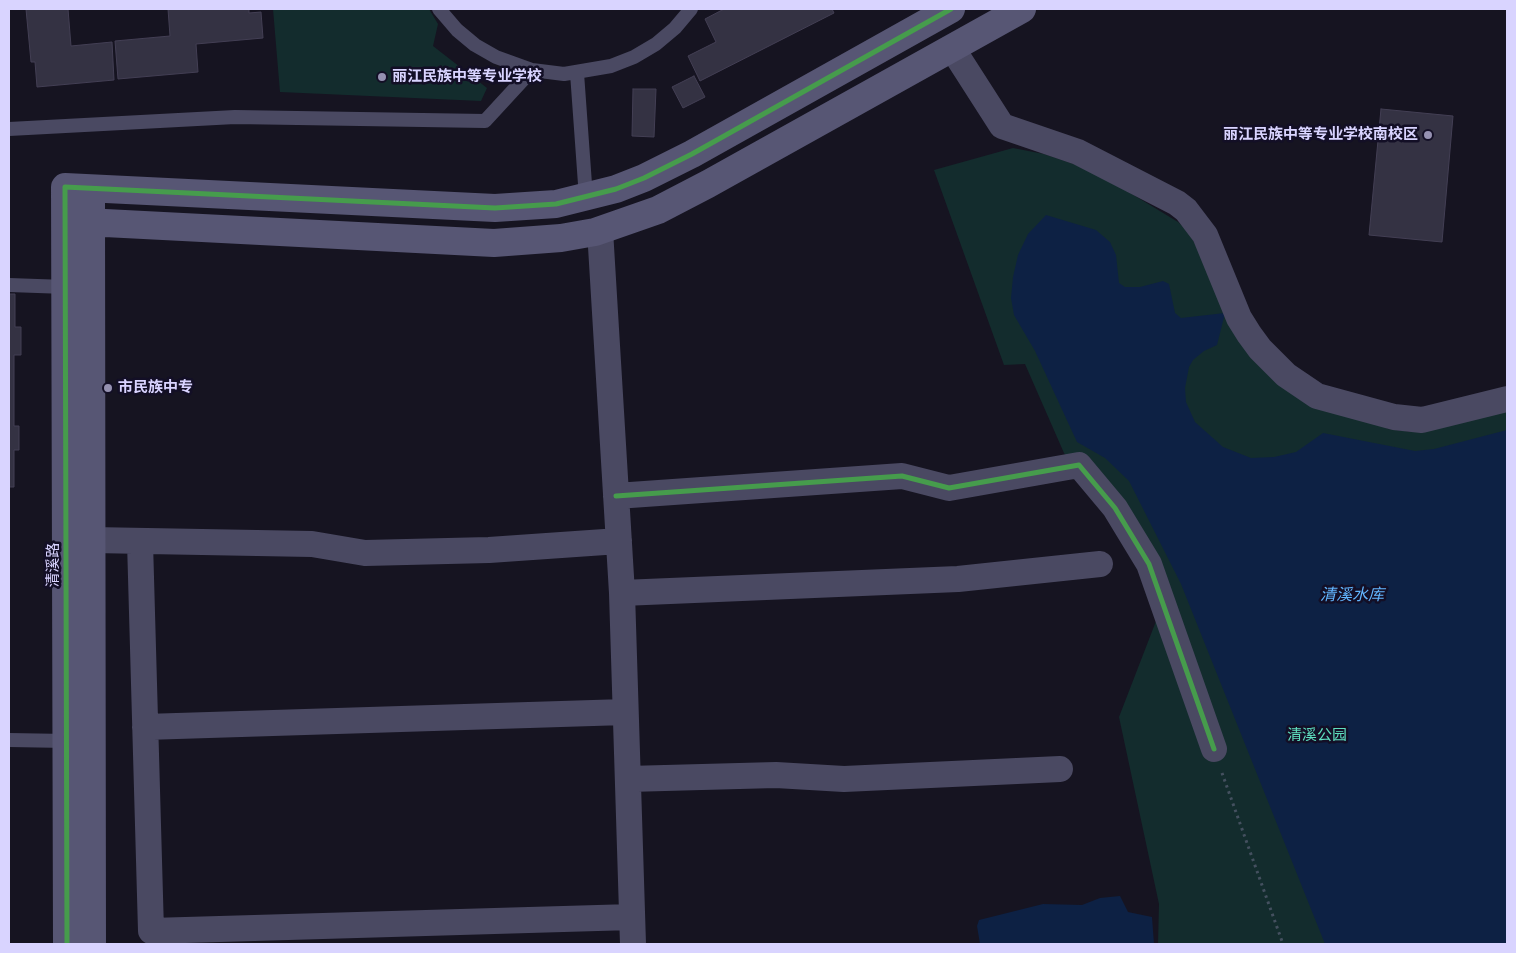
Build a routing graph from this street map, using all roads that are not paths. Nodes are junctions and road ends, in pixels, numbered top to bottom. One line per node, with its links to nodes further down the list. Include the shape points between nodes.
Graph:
1 (439, 9): 6 (lane, via 475,45 496,58)
2 (691, 9): 7 (lane, via 662,39 634,57)
3 (951, 9): 9 (street, via 692,154 637,180)
4 (1022, 9): 5 (street)
5 (952, 48): 11 (street, via 658,210); 14 (street, via 1002,126 1078,152 1186,210 1206,235 1248,334 1286,375 1318,396 1394,417 1422,420)
6 (532, 70): 7 (lane); 8 (lane, via 485,121 235,117)
7 (577, 73): 9 (lane)
8 (9, 129)
9 (586, 198): 10 (street, 清溪路, via 495,208 78,187)
10 (78, 222): 11 (street, via 494,243 562,238); 13 (street, 清溪路); 16 (street, 清溪路)
11 (600, 230): 15 (street)
12 (9, 285): 13 (lane)
13 (66, 287): 24 (street, 清溪路)
14 (1507, 399)
15 (616, 496): 17 (street); 25 (street, via 902,476 949,488 1079,465 1115,508 1148,564)
16 (92, 540): 18 (street); 30 (street, 清溪路)
17 (619, 541): 18 (street, via 489,550 365,553 312,544); 20 (street)
18 (140, 542): 22 (street)
19 (1100, 564): 20 (street, via 958,579)
20 (622, 593): 21 (street)
21 (625, 712): 22 (street); 27 (street)
22 (145, 727): 28 (street, via 151,931)
23 (9, 740): 24 (lane)
24 (67, 741): 29 (street, 清溪路)
25 (1214, 749)
26 (1060, 769): 27 (street, via 844,779 776,775)
27 (628, 779): 28 (street)
28 (632, 917): 31 (street)
29 (67, 944)
30 (92, 944)
31 (633, 944)

